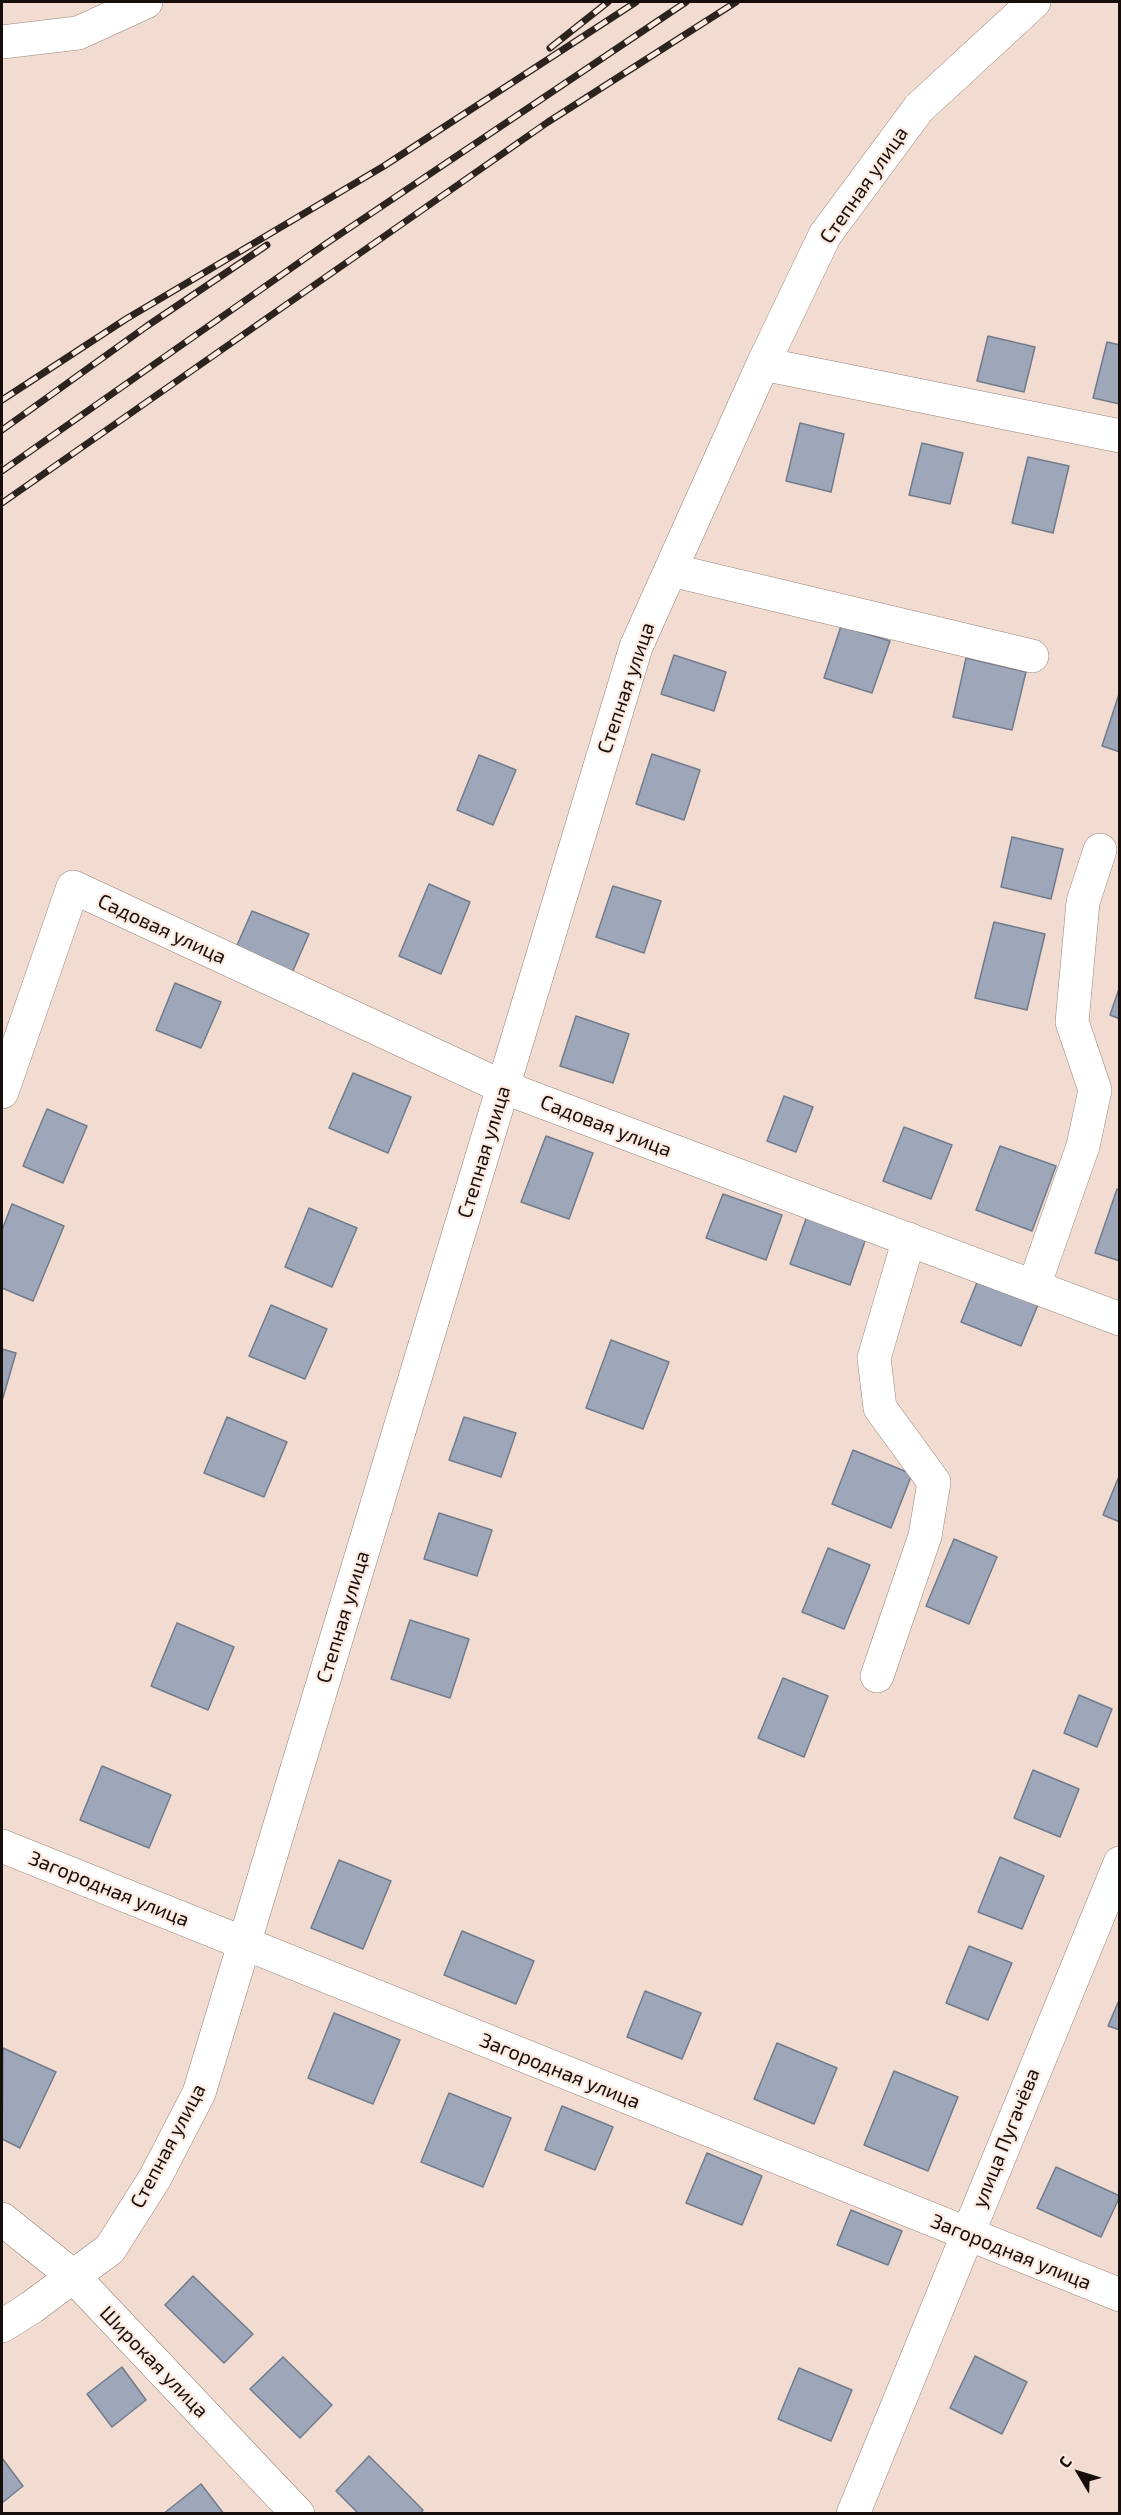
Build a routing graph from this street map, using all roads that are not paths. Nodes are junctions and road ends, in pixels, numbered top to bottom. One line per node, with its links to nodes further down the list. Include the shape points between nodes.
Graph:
1 (146, 2): 3 (street, via 78,33)
2 (1034, 2): 4 (street, Степная улица, via 919,108 825,235)
3 (2, 42)
4 (763, 364): 5 (street); 6 (street, Степная улица)
5 (1119, 436)
6 (671, 570): 7 (street); 9 (street, Степная улица, via 636,647)
7 (1032, 656)
8 (1100, 850): 12 (street, via 1083,902 1072,1022 1095,1090 1083,1146)
9 (503, 1087): 10 (street, Садовая улица, via 73,887); 11 (street, Садовая улица); 17 (street, Степная улица)
10 (2, 1092)
11 (909, 1239): 12 (street, Садовая улица); 14 (street, via 874,1358 880,1408 934,1482 925,1536)
12 (1034, 1287): 13 (street, Садовая улица)
13 (1119, 1319)
14 (877, 1676)
15 (2, 1846): 17 (street, Загородная улица)
16 (1119, 1863): 19 (street, улица Пугачёва)
17 (244, 1944): 19 (street, Загородная улица); 20 (street, Степная улица, via 199,2093 155,2178 110,2249)
18 (2, 2219): 20 (street, Широкая улица)
19 (967, 2233): 21 (street, Загородная улица); 24 (street, улица Пугачёва)
20 (73, 2276): 22 (street, Степная улица); 23 (street, Широкая улица)
21 (1119, 2295)
22 (2, 2326)
23 (298, 2514)
24 (853, 2514)

